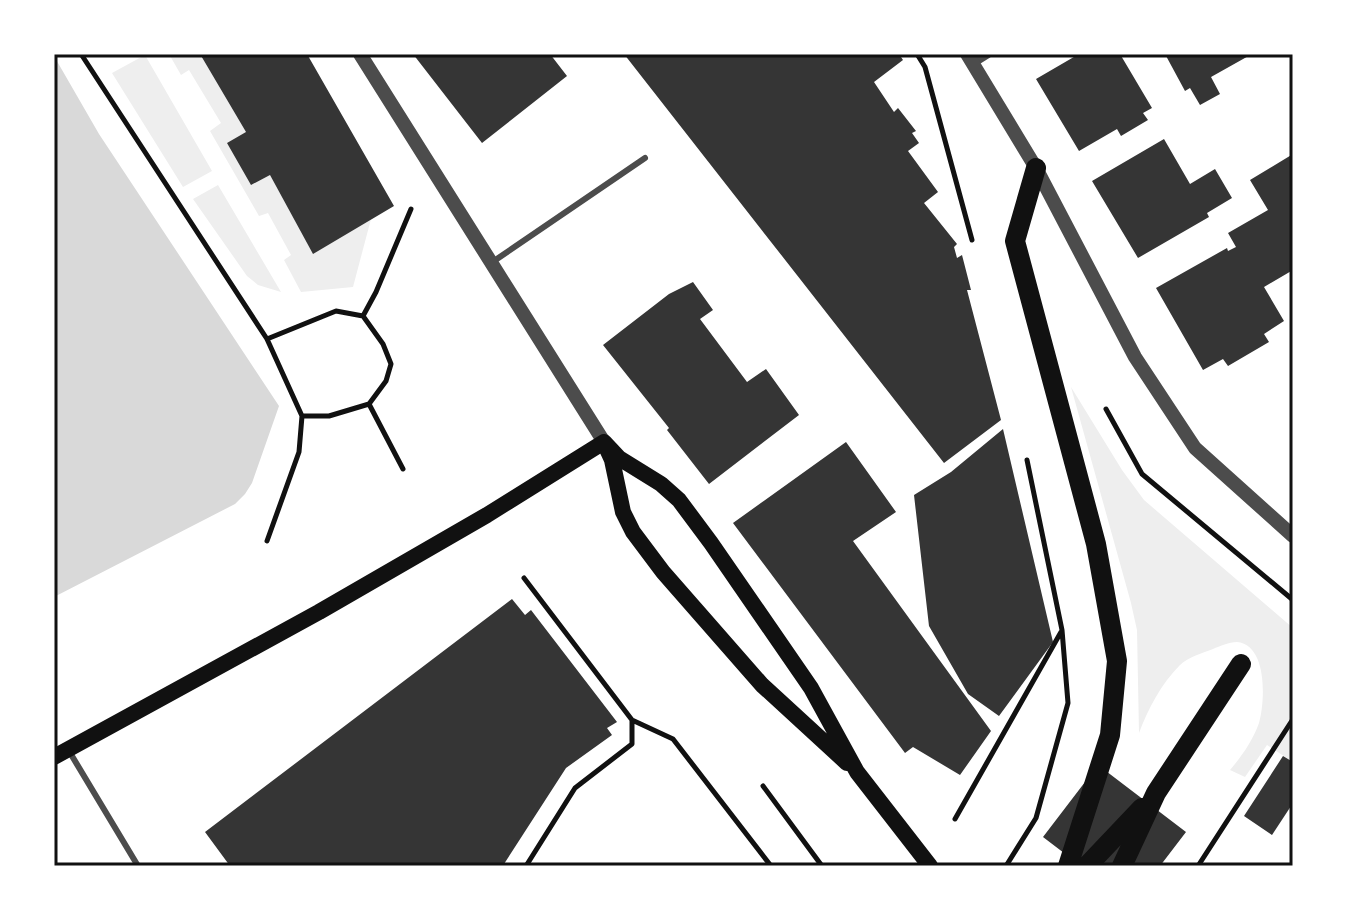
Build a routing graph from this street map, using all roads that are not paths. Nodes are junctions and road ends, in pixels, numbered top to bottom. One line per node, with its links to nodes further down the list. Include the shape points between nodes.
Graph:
1 (360, 54): 6 (street)
2 (988, 54): 3 (street)
3 (970, 59): 5 (street)
4 (645, 158): 6 (lane)
5 (1036, 168): 8 (street, via 1135,357 1195,448); 15 (main road, via 1015,241 1096,544 1117,661 1110,735)
6 (491, 263): 7 (street)
7 (604, 442): 10 (main road, via 319,612); 11 (main road, via 679,500 811,688); 11 (main road, via 623,512 663,572 762,685)
8 (1293, 536)
9 (1241, 664): 12 (main road)
10 (62, 754): 13 (lane)
11 (857, 772): 14 (main road)
12 (1156, 793): 16 (main road); 17 (main road)
13 (138, 866)
14 (930, 866)
15 (1068, 866)
16 (1087, 866)
17 (1122, 866)

